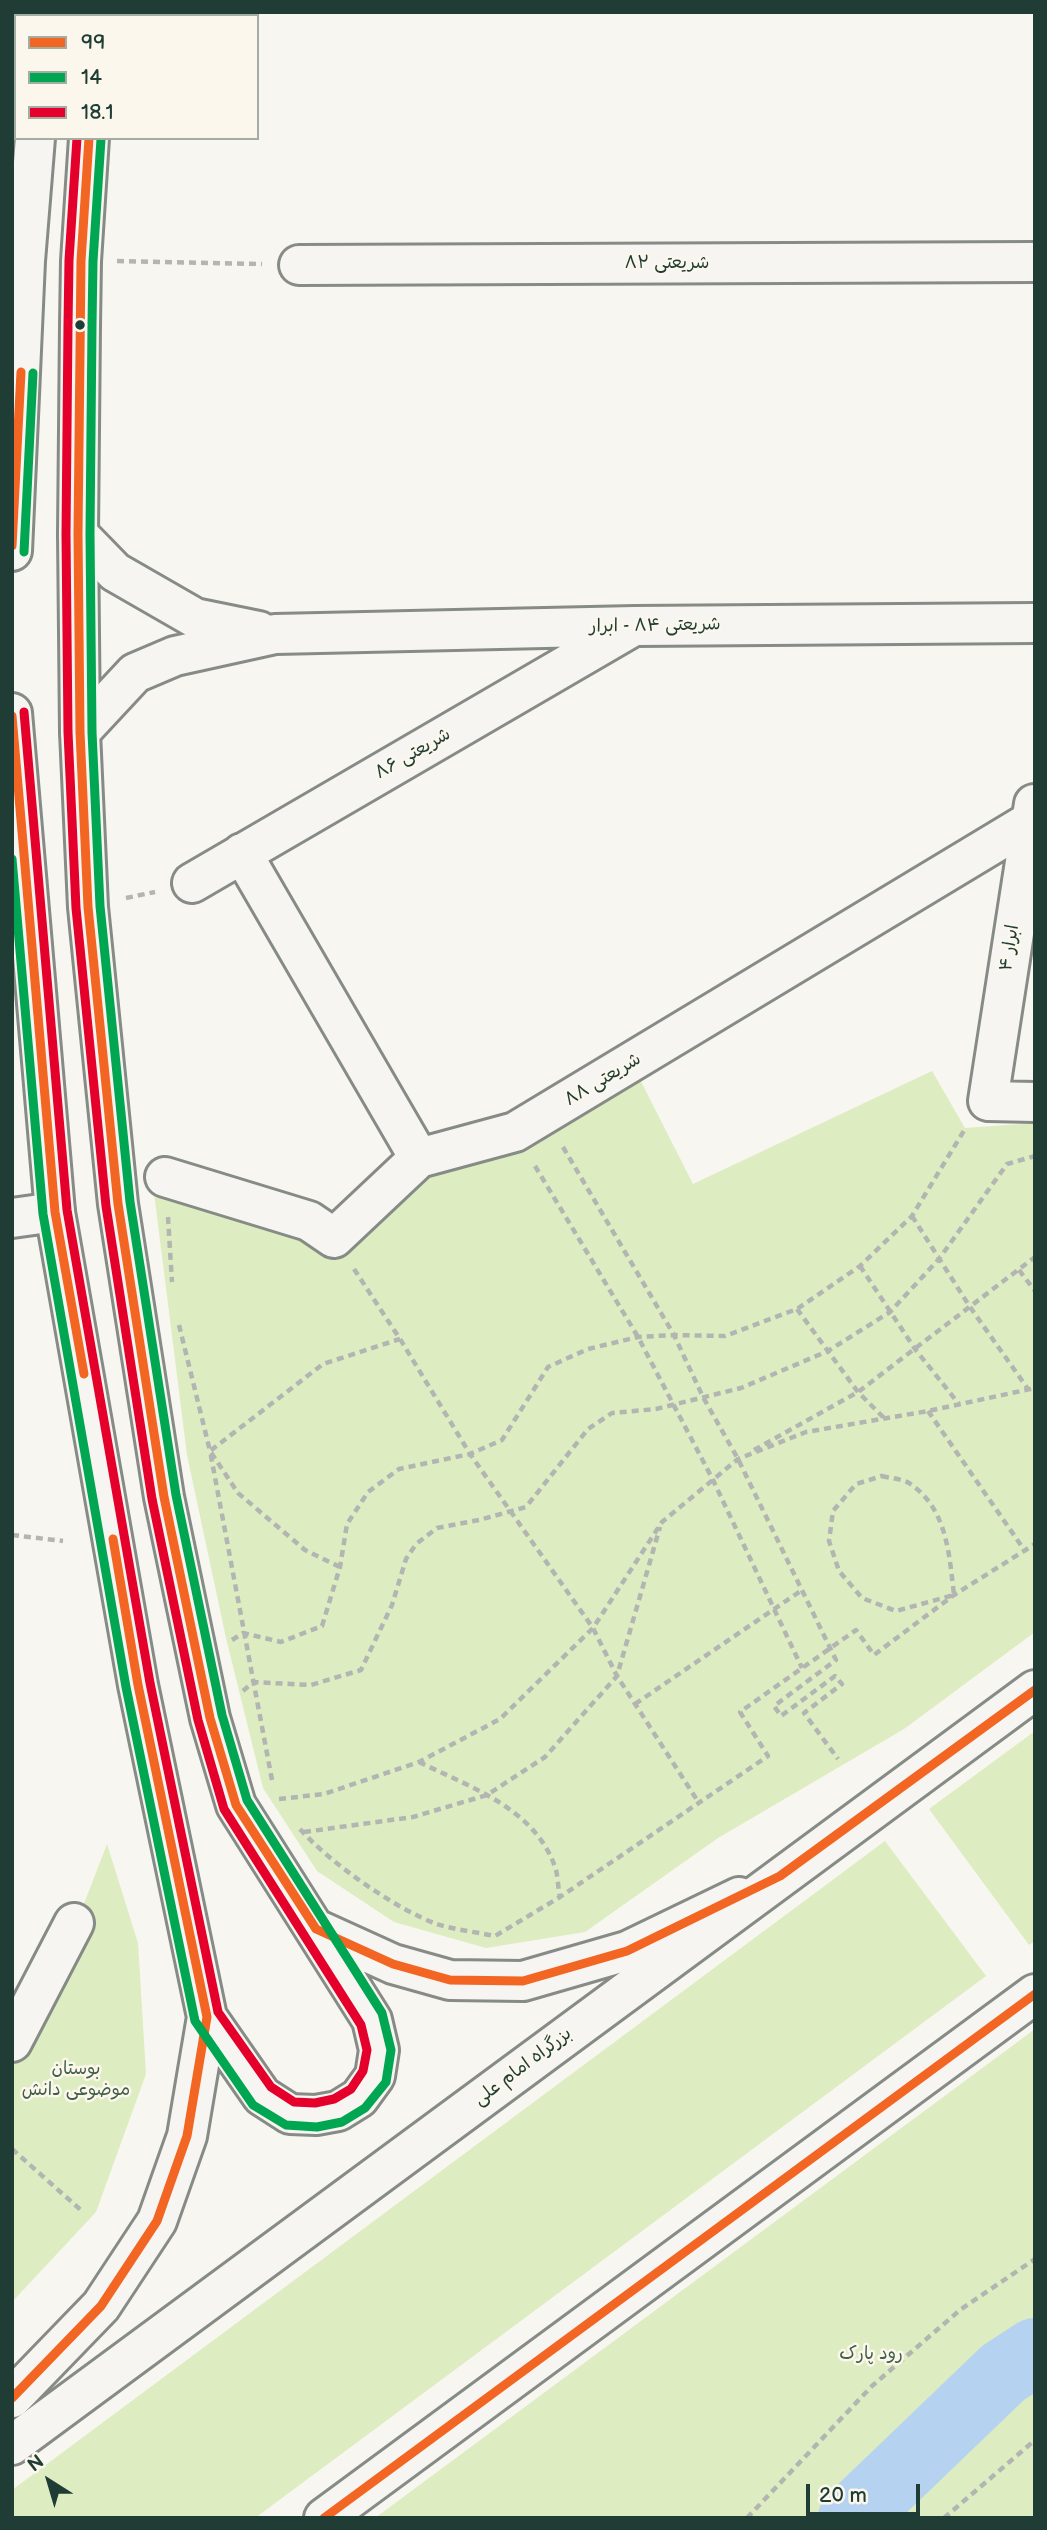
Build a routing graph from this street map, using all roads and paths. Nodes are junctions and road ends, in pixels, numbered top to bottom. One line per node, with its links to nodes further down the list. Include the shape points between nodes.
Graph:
1 (35, 140): 7 (main road, via 24,261)
2 (89, 140): 3 (main road)
3 (81, 261): 5 (path); 6 (main road)
4 (1035, 262): 5 (main road, شریعتی ۸۲)
5 (299, 265)
6 (78, 534): 10 (main road, via 116,572 195,618); 12 (main road)
7 (12, 551)
8 (1035, 623): 9 (main road, شریعتی ۸۴ - ابرار)
9 (635, 626): 10 (main road, شریعتی ۸۴ - ابرار); 14 (main road, شریعتی ۸۶)
10 (275, 634): 12 (main road, via 176,656 135,673)
11 (12, 713): 24 (main road)
12 (80, 732): 17 (main road)
13 (1033, 808): 16 (main road, ابرار ۴); 20 (main road, شریعتی ۸۸)
14 (242, 853): 15 (main road, شریعتی ۸۶); 22 (main road)
15 (192, 883): 17 (path)
16 (1026, 904): 18 (main road, ابرار ۴)
17 (88, 907): 67 (main road, via 118,1204 164,1497)
18 (988, 1101): 19 (main road); 25 (path, via 965,1128)
19 (1035, 1102)
20 (530, 1123): 22 (main road, شریعتی ۸۸); 38 (path); 39 (path)
21 (1035, 1156): 29 (path, via 1006,1164)
22 (419, 1158): 27 (main road, شریعتی ۸۸)
23 (166, 1177): 27 (main road, via 309,1221); 32 (path)
24 (55, 1212): 26 (main road); 88 (main road, via 138,1685)
25 (912, 1216): 29 (path); 30 (path)
26 (12, 1218)
27 (334, 1238): 40 (path)
28 (1035, 1257): 31 (path)
29 (939, 1259): 34 (path); 36 (path)
30 (860, 1266): 35 (path); 36 (path)
31 (1019, 1270): 33 (path); 34 (path)
32 (173, 1291)
33 (1035, 1291)
34 (970, 1307): 41 (path); 43 (path)
35 (797, 1309): 38 (path, via 725,1336); 42 (path)
36 (890, 1312): 41 (path); 42 (path)
37 (177, 1317): 50 (path)
38 (674, 1335): 39 (path); 45 (path)
39 (638, 1337): 47 (path); 51 (path, via 588,1349 548,1367 502,1440)
40 (400, 1339): 50 (path, via 323,1364); 51 (path)
41 (915, 1349): 44 (path); 46 (path)
42 (828, 1351): 44 (path); 45 (path, via 741,1388)
43 (1032, 1389): 46 (path)
44 (858, 1392): 49 (path); 52 (path)
45 (704, 1397): 47 (path); 52 (path)
46 (959, 1404): 48 (path)
47 (672, 1405): 53 (path); 54 (path, via 612,1413 588,1429 526,1507)
48 (928, 1411): 49 (path); 59 (path)
49 (885, 1418): 52 (path, via 806,1432)
50 (210, 1451): 60 (path, via 238,1493 305,1550); 65 (path)
51 (470, 1454): 54 (path); 60 (path, via 399,1469 368,1492 348,1524)
52 (738, 1459): 53 (path); 61 (path)
53 (713, 1480): 55 (path); 63 (path)
54 (511, 1511): 64 (path); 70 (path, via 437,1528 416,1544 361,1670 311,1685)
55 (662, 1522): 64 (path); 69 (path)
56 (12, 1535): 57 (path)
57 (63, 1541)
58 (1035, 1544): 59 (path)
59 (1025, 1551): 62 (path)
60 (340, 1567): 65 (path, via 322,1626 281,1642)
61 (803, 1590): 63 (path); 66 (path)
62 (954, 1595): 62 (path, via 946,1536 931,1503 907,1482 882,1476 856,1483 833,1511 829,1541 839,1571 862,1598 896,1611); 66 (path, via 874,1655 856,1630)
63 (774, 1608): 68 (path); 72 (path)
64 (593, 1628): 69 (path); 75 (path, via 500,1719)
65 (243, 1633): 67 (path); 70 (path)
66 (830, 1647): 68 (path); 74 (path, via 836,1660 774,1706 781,1716 835,1676 842,1684 804,1713)
67 (198, 1661): 73 (main road)
68 (802, 1668): 78 (path, via 740,1712 768,1756)
69 (617, 1676): 72 (path); 76 (path, via 545,1757)
70 (253, 1682): 73 (path); 77 (path)
71 (1035, 1689): 83 (main road, بزرگراه امام علی)
72 (635, 1704): 78 (path)
73 (210, 1718): 79 (main road)
74 (838, 1759)
75 (419, 1762): 76 (path); 77 (path, via 324,1794)
76 (487, 1795): 82 (path, via 413,1817); 84 (path, via 516,1813 540,1839 556,1870)
77 (276, 1799): 79 (path); 80 (path)
78 (699, 1803): 84 (path)
79 (236, 1805): 86 (main road)
80 (283, 1808)
81 (296, 1824): 82 (path)
82 (303, 1832): 84 (path, via 336,1863 386,1898 436,1924 495,1936)
83 (780, 1877): 86 (main road, via 627,1951 523,1981 450,1980 393,1964); 95 (main road, بزرگراه امام علی)
84 (560, 1897)
85 (75, 1923): 89 (main road)
86 (316, 1929): 88 (main road, via 372,2020 379,2050 375,2076 359,2098 338,2111 290,2114 262,2096)
87 (1035, 1994): 96 (main road)
88 (207, 2017): 93 (main road, via 187,2136 158,2221 101,2306)
89 (12, 2042)
90 (12, 2149): 91 (path)
91 (83, 2212)
92 (1035, 2259): 97 (path, via 960,2310 872,2386)
93 (12, 2398)
94 (1035, 2440): 98 (path)
95 (12, 2445)
96 (324, 2518)
97 (747, 2518)
98 (944, 2518)

